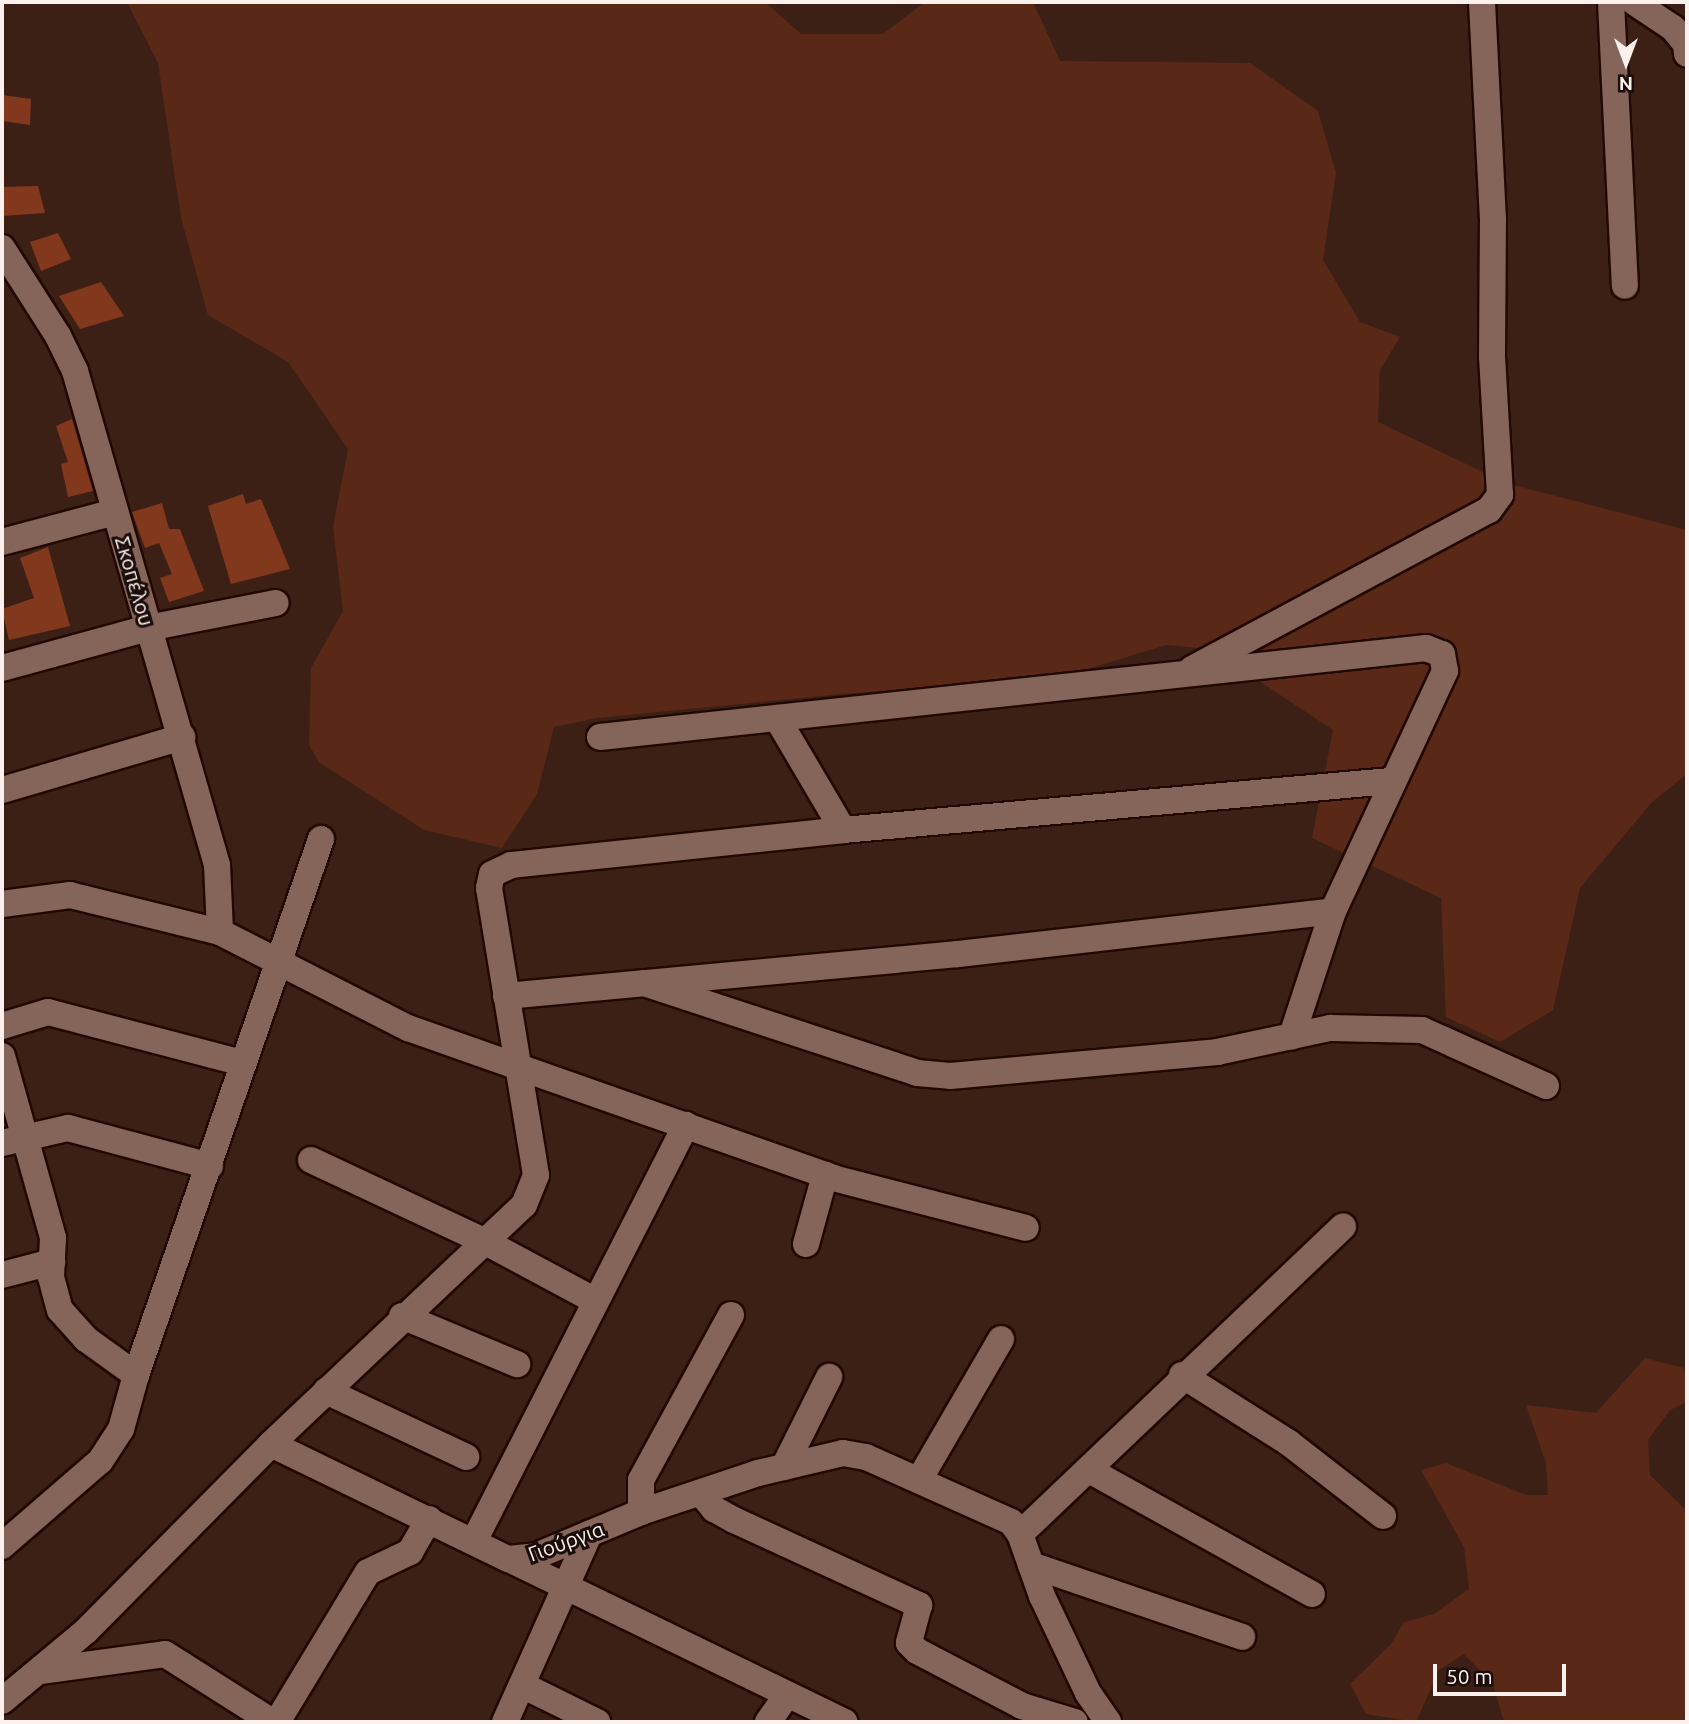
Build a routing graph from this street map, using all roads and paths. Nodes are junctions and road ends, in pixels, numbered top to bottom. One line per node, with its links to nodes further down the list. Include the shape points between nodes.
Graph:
1 (1482, 2): 12 (street, via 1500,495 1489,510)
2 (1611, 2): 6 (street)
3 (1634, 2): 4 (street, via 1673,29 1686,44)
4 (1687, 54)
5 (2, 248): 7 (street, Σκοπέλου, via 75,371)
6 (1625, 286)
7 (115, 512): 8 (street); 10 (street, Σκοπέλου)
8 (2, 542)
9 (276, 603): 10 (street)
10 (148, 628): 11 (street); 14 (street, Σκοπέλου)
11 (2, 668)
12 (1179, 676): 13 (street); 16 (street, via 1426,648 1442,654 1445,671)
13 (777, 718): 15 (street); 18 (street)
14 (182, 737): 17 (street); 22 (street, Σκοπέλου, via 221,880)
15 (600, 737)
16 (1390, 781): 18 (street); 21 (street)
17 (2, 790)
18 (843, 830): 25 (street, via 511,864 492,874 489,888)
19 (321, 839): 23 (street)
20 (2, 904): 22 (street, via 70,895)
21 (1333, 911): 24 (street, via 958,954); 27 (street)
22 (220, 932): 23 (street)
23 (278, 962): 29 (street); 30 (street, via 408,1028)
24 (644, 983): 25 (street); 27 (street, via 917,1073 950,1076 1217,1052)
25 (506, 996): 30 (street)
26 (2, 1026): 29 (street, via 48,1012)
27 (1292, 1036): 31 (street, via 1331,1028 1423,1030)
28 (2, 1056): 33 (street)
29 (243, 1063): 35 (street)
30 (516, 1063): 32 (street); 39 (street, via 536,1175 524,1205)
31 (1546, 1086)
32 (686, 1125): 36 (street); 43 (street)
33 (14, 1140): 35 (street, via 68,1128); 41 (street, via 53,1238)
34 (310, 1160): 39 (street)
35 (210, 1166): 48 (street)
36 (825, 1175): 38 (street); 40 (street)
37 (1343, 1226): 49 (street)
38 (1026, 1228)
39 (482, 1240): 43 (street); 45 (street)
40 (806, 1244)
41 (52, 1262): 42 (street); 48 (street, via 60,1310 86,1339)
42 (2, 1275)
43 (596, 1301): 63 (street)
44 (731, 1315): 58 (street, via 640,1480)
45 (402, 1316): 47 (street); 51 (street)
46 (1001, 1339): 56 (street)
47 (517, 1364)
48 (136, 1375): 64 (street, via 121,1429 100,1461)
49 (1182, 1375): 55 (street); 59 (street, via 1289,1443)
50 (828, 1377): 54 (street)
51 (326, 1391): 52 (street); 53 (street)
52 (271, 1444): 60 (street, Γιούργια); 70 (street)
53 (466, 1457)
54 (784, 1467): 56 (street, Γιούργια, via 844,1453 866,1457); 57 (street, Γιούργια)
55 (1089, 1470): 62 (street); 68 (street)
56 (919, 1480): 62 (street, Γιούργια, via 1011,1522)
57 (701, 1493): 58 (street, Γιούργια); 79 (street, via 714,1509 733,1520 919,1605 909,1643 917,1651 1022,1706)
58 (640, 1512): 61 (street, Γιούργια)
59 (1383, 1516)
60 (429, 1519): 63 (street, Γιούργια); 74 (street, via 410,1552 368,1572)
61 (589, 1534): 65 (street, Γιούργια, via 536,1556); 67 (street)
62 (1020, 1534): 66 (street)
63 (474, 1541): 65 (street, Γιούργια)
64 (2, 1546)
65 (508, 1559): 67 (street)
66 (1031, 1565): 69 (street); 80 (street, via 1088,1693)
67 (568, 1584): 71 (street); 72 (street)
68 (1312, 1594)
69 (1242, 1637)
70 (40, 1671): 73 (street); 74 (street, via 165,1654)
71 (523, 1685): 75 (street); 76 (street)
72 (787, 1695): 77 (street); 78 (street)
73 (2, 1701)
74 (274, 1722)
75 (505, 1722)
76 (597, 1722)
77 (768, 1722)
78 (844, 1722)
79 (1074, 1722)
80 (1108, 1722)

